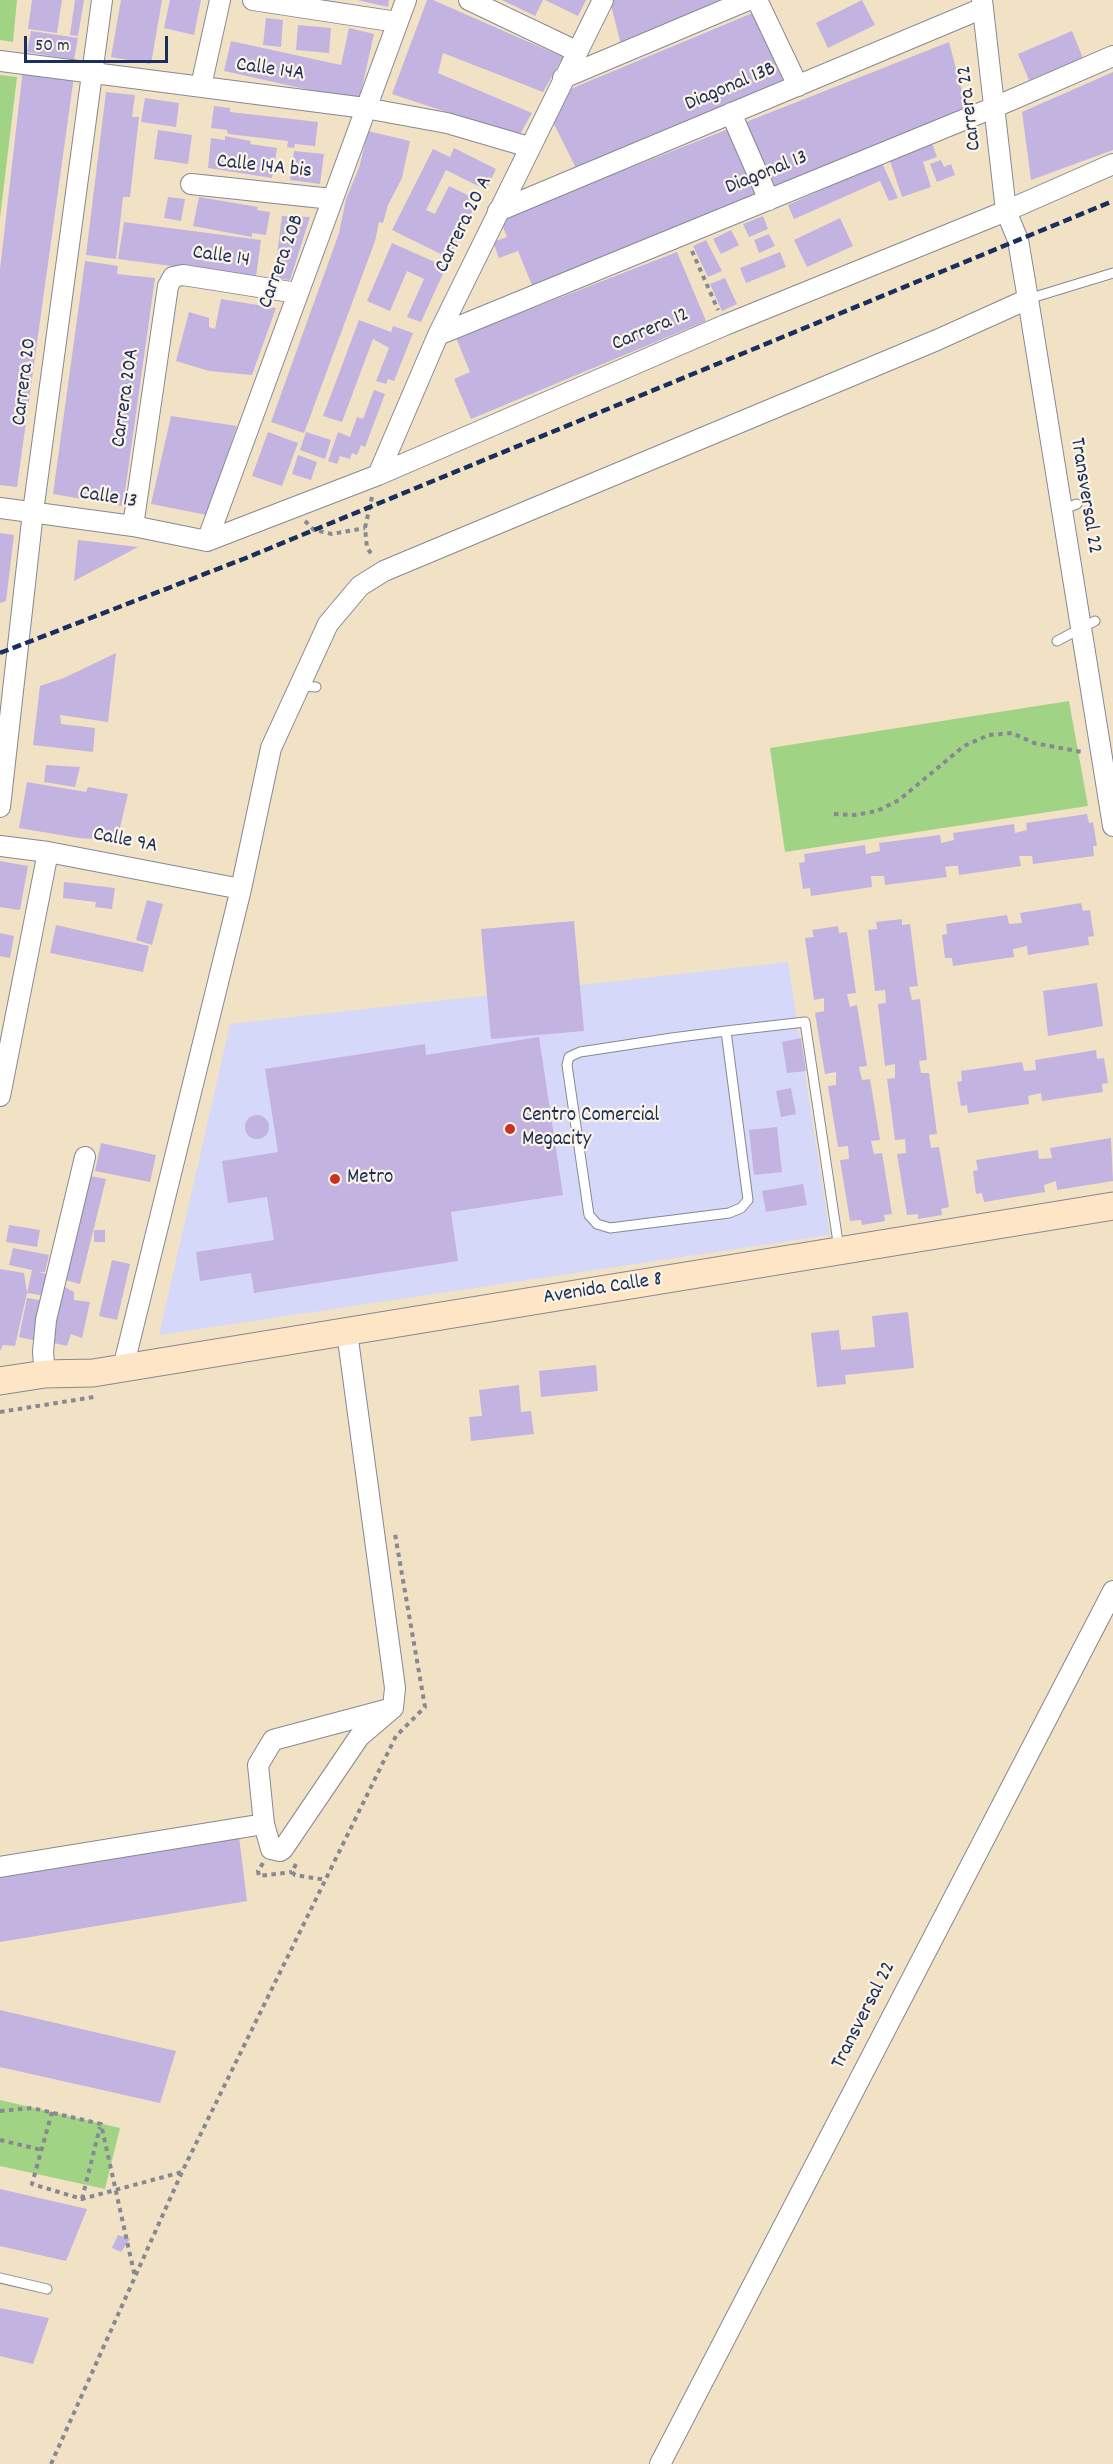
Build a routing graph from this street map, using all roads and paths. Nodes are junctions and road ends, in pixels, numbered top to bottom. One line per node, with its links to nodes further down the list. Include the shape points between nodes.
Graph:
1 (102, 0): 15 (street, Carrera 20)
2 (220, 0): 17 (street)
3 (253, 0): 10 (street)
4 (406, 0): 11 (street, Carrera 20B)
5 (469, 0): 12 (street)
6 (603, 0): 12 (street, Carrera 20 A)
7 (748, 0): 16 (street)
8 (757, 0): 18 (street)
9 (982, 4): 18 (street, Diagonal 13B); 19 (street, Carrera 22)
10 (317, 5): 11 (street)
11 (397, 22): 20 (street, Carrera 20B)
12 (576, 51): 16 (street, Carrera 20 A)
13 (1113, 56): 19 (street, Diagonal 13)
14 (0, 61): 15 (street, Calle 14A)
15 (90, 72): 17 (street, Calle 14A); 39 (street, Carrera 20)
16 (563, 78): 22 (street, Carrera 20 A)
17 (201, 86): 20 (street, Calle 14A)
18 (798, 86): 21 (street, Diagonal 13B)
19 (995, 107): 26 (street, Diagonal 13); 28 (street, Carrera 22)
20 (365, 108): 22 (street, Calle 14A, via 447,123); 25 (street, Carrera 20B)
21 (731, 114): 26 (street); 27 (street, Diagonal 13B)
22 (529, 147): 27 (street, Carrera 20 A)
23 (1113, 164): 28 (street, Carrera 12)
24 (191, 184): 25 (street, Calle 14A bis)
25 (332, 199): 32 (street, Carrera 20B)
26 (769, 200): 29 (street, Diagonal 13)
27 (498, 211): 35 (street, Carrera 20 A)
28 (1006, 211): 33 (street, Transversal 22, via 1018,240); 34 (street, Carrera 12)
29 (684, 234): 34 (path); 35 (street, Diagonal 13)
30 (1113, 273): 33 (lane)
31 (173, 277): 32 (street, Calle 14, via 183,275); 40 (street, Carrera 20A, via 168,286)
32 (297, 293): 42 (street, Carrera 20B)
33 (1028, 299): 43 (street); 44 (street, Transversal 22)
34 (725, 326): 36 (street, Carrera 12)
35 (438, 335): 36 (street, Carrera 20 A)
36 (378, 475): 38 (street, Carrera 12); 41 (path)
37 (0, 508): 39 (street, Calle 13)
38 (291, 509): 41 (path, via 314,530 332,534); 42 (street, Carrera 12)
39 (33, 512): 40 (street, Calle 13); 46 (street, Carrera 20)
40 (133, 526): 42 (street, Calle 13)
41 (366, 528): 43 (path, via 367,548)
42 (207, 541)
43 (384, 571): 53 (street, via 360,586 328,624 308,687 271,748)
44 (1089, 625): 45 (lane); 47 (street, Transversal 22)
45 (1057, 641)
46 (8, 683): 48 (street, Carrera 20)
47 (1102, 754): 49 (path, via 1034,743 1012,733 988,735 964,746 898,800 876,811); 50 (street, Transversal 22)
48 (0, 807)
49 (834, 814)
50 (1113, 826)
51 (0, 846): 52 (street, Calle 9A)
52 (48, 852): 53 (street, Calle 9A); 55 (street)
53 (241, 889): 60 (street)
54 (726, 1031): 54 (lane, via 580,1052 569,1057 589,1215 597,1224 610,1227 729,1213 748,1200); 58 (lane, via 805,1022)
55 (0, 1096)
56 (85, 1157): 62 (street, via 46,1320)
57 (1113, 1206): 58 (main road, Avenida Calle 8)
58 (840, 1251): 59 (main road, Avenida Calle 8)
59 (347, 1332): 60 (main road, Avenida Calle 8); 66 (street, via 395,1688)
60 (123, 1368): 61 (main road, Avenida Calle 8)
61 (93, 1373): 62 (main road, Avenida Calle 8); 64 (main road, Avenida Calle 8, via 44,1391)
62 (45, 1374): 63 (main road, Avenida Calle 8)
63 (0, 1381)
64 (0, 1398)
65 (1113, 1591): 81 (street, Transversal 22)
66 (393, 1708): 68 (street, via 273,1740 258,1765); 68 (street, via 359,1737 283,1850 271,1849)
67 (396, 1736): 75 (path)
68 (264, 1824): 69 (street)
69 (0, 1868)
70 (0, 2111): 71 (path, via 32,2108)
71 (52, 2112): 72 (path); 74 (path)
72 (101, 2124): 76 (path); 78 (path)
73 (0, 2140): 74 (path)
74 (42, 2150): 76 (path, via 32,2184)
75 (182, 2172): 76 (path); 78 (path)
76 (82, 2199)
77 (0, 2278): 79 (lane)
78 (135, 2278): 80 (path)
79 (47, 2289)
80 (51, 2464)
81 (660, 2464)

